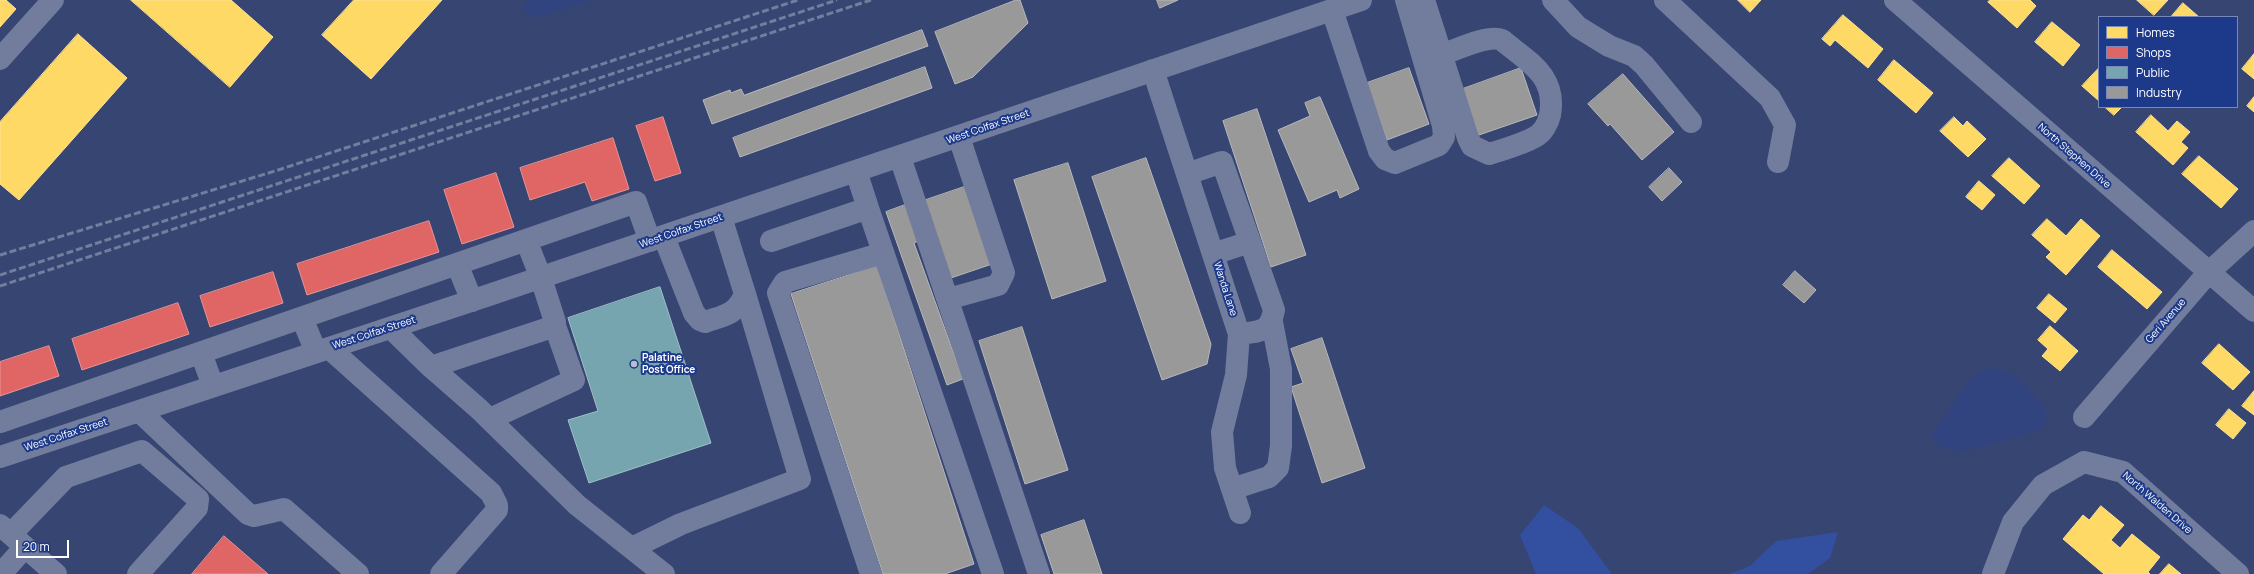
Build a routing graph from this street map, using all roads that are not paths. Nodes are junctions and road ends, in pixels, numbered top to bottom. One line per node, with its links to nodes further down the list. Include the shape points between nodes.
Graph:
1 (53, 0): 10 (street)
2 (1361, 0): 8 (street, West Colfax Street)
3 (1406, 0): 8 (street, via 1444,137 1439,145 1395,163 1385,159 1379,151)
4 (1424, 0): 9 (street)
5 (1553, 0): 12 (street, via 1578,27 1609,46 1634,56)
6 (1665, 0): 15 (street, via 1770,98 1785,124)
7 (1895, 0): 28 (street, North Stephen Drive)
8 (1332, 10): 11 (street, West Colfax Street)
9 (1441, 55): 9 (street, via 1472,146 1489,154 1536,137 1547,124 1551,100 1545,77 1537,67 1502,40 1497,37 1487,39)
10 (0, 60)
11 (1153, 70): 13 (street, West Colfax Street); 17 (street, Wanda Lane)
12 (1691, 122)
13 (959, 137): 14 (street, West Colfax Street); 31 (street, via 1004,273 998,285)
14 (900, 157): 16 (street, West Colfax Street); 31 (street)
15 (1778, 162)
16 (856, 171): 18 (street); 19 (street, West Colfax Street)
17 (1187, 174): 24 (street, via 1222,162); 26 (street, Wanda Lane)
18 (868, 208): 23 (street); 25 (street)
19 (721, 217): 21 (street, West Colfax Street); 30 (street)
20 (2254, 231): 28 (street, Geri Avenue)
21 (657, 239): 22 (street, via 636,202); 29 (street, West Colfax Street); 30 (street, via 694,313 700,320 705,322 731,313 739,307)
22 (526, 240): 27 (street); 29 (street)
23 (771, 241)
24 (1250, 242): 26 (street); 35 (street, via 1274,310)
25 (883, 253): 60 (street, via 785,282 778,293); 61 (street)
26 (1213, 254): 38 (street, Wanda Lane)
27 (457, 264): 32 (street); 34 (street)
28 (2208, 272): 33 (street, North Stephen Drive); 45 (street, Geri Avenue)
29 (541, 278): 32 (street, West Colfax Street); 36 (street, via 556,322)
30 (745, 294): 53 (street, via 800,479 681,524)
31 (948, 299): 62 (street)
32 (472, 301): 37 (street, West Colfax Street)
33 (2254, 312)
34 (302, 318): 39 (street); 40 (street)
35 (1272, 322): 38 (street, via 1264,330); 50 (street, via 1281,369 1281,446 1278,468 1269,476)
36 (555, 326): 41 (street); 46 (street, via 574,380)
37 (392, 328): 39 (street, West Colfax Street); 41 (street)
38 (1239, 334): 50 (street, Wanda Lane, via 1236,375 1222,432 1225,468)
39 (323, 350): 42 (street, West Colfax Street); 58 (street, via 492,493 498,505 497,510)
40 (200, 353): 42 (street); 43 (street)
41 (431, 367): 46 (street)
42 (214, 386): 44 (street, West Colfax Street)
43 (76, 396): 47 (street); 48 (street)
44 (139, 411): 48 (street, West Colfax Street); 57 (street, via 248,514 254,516 284,510)
45 (2084, 417)
46 (490, 419): 53 (street, via 577,505)
47 (0, 422)
48 (87, 428): 49 (street, West Colfax Street)
49 (0, 457)
50 (1232, 489): 51 (street, Wanda Lane)
51 (1240, 513)
52 (12, 535): 54 (street); 55 (street); 56 (street, via 66,477 142,451 198,499 197,508)
53 (632, 548): 59 (street)
54 (1, 574)
55 (56, 574)
56 (138, 574)
57 (358, 574)
58 (441, 574)
59 (664, 574)
60 (871, 574)
61 (993, 574)
62 (1039, 574)
63 (1993, 574): 64 (street, North Walden Drive, via 2013,522 2042,485 2084,462 2123,472)
64 (2238, 574)

